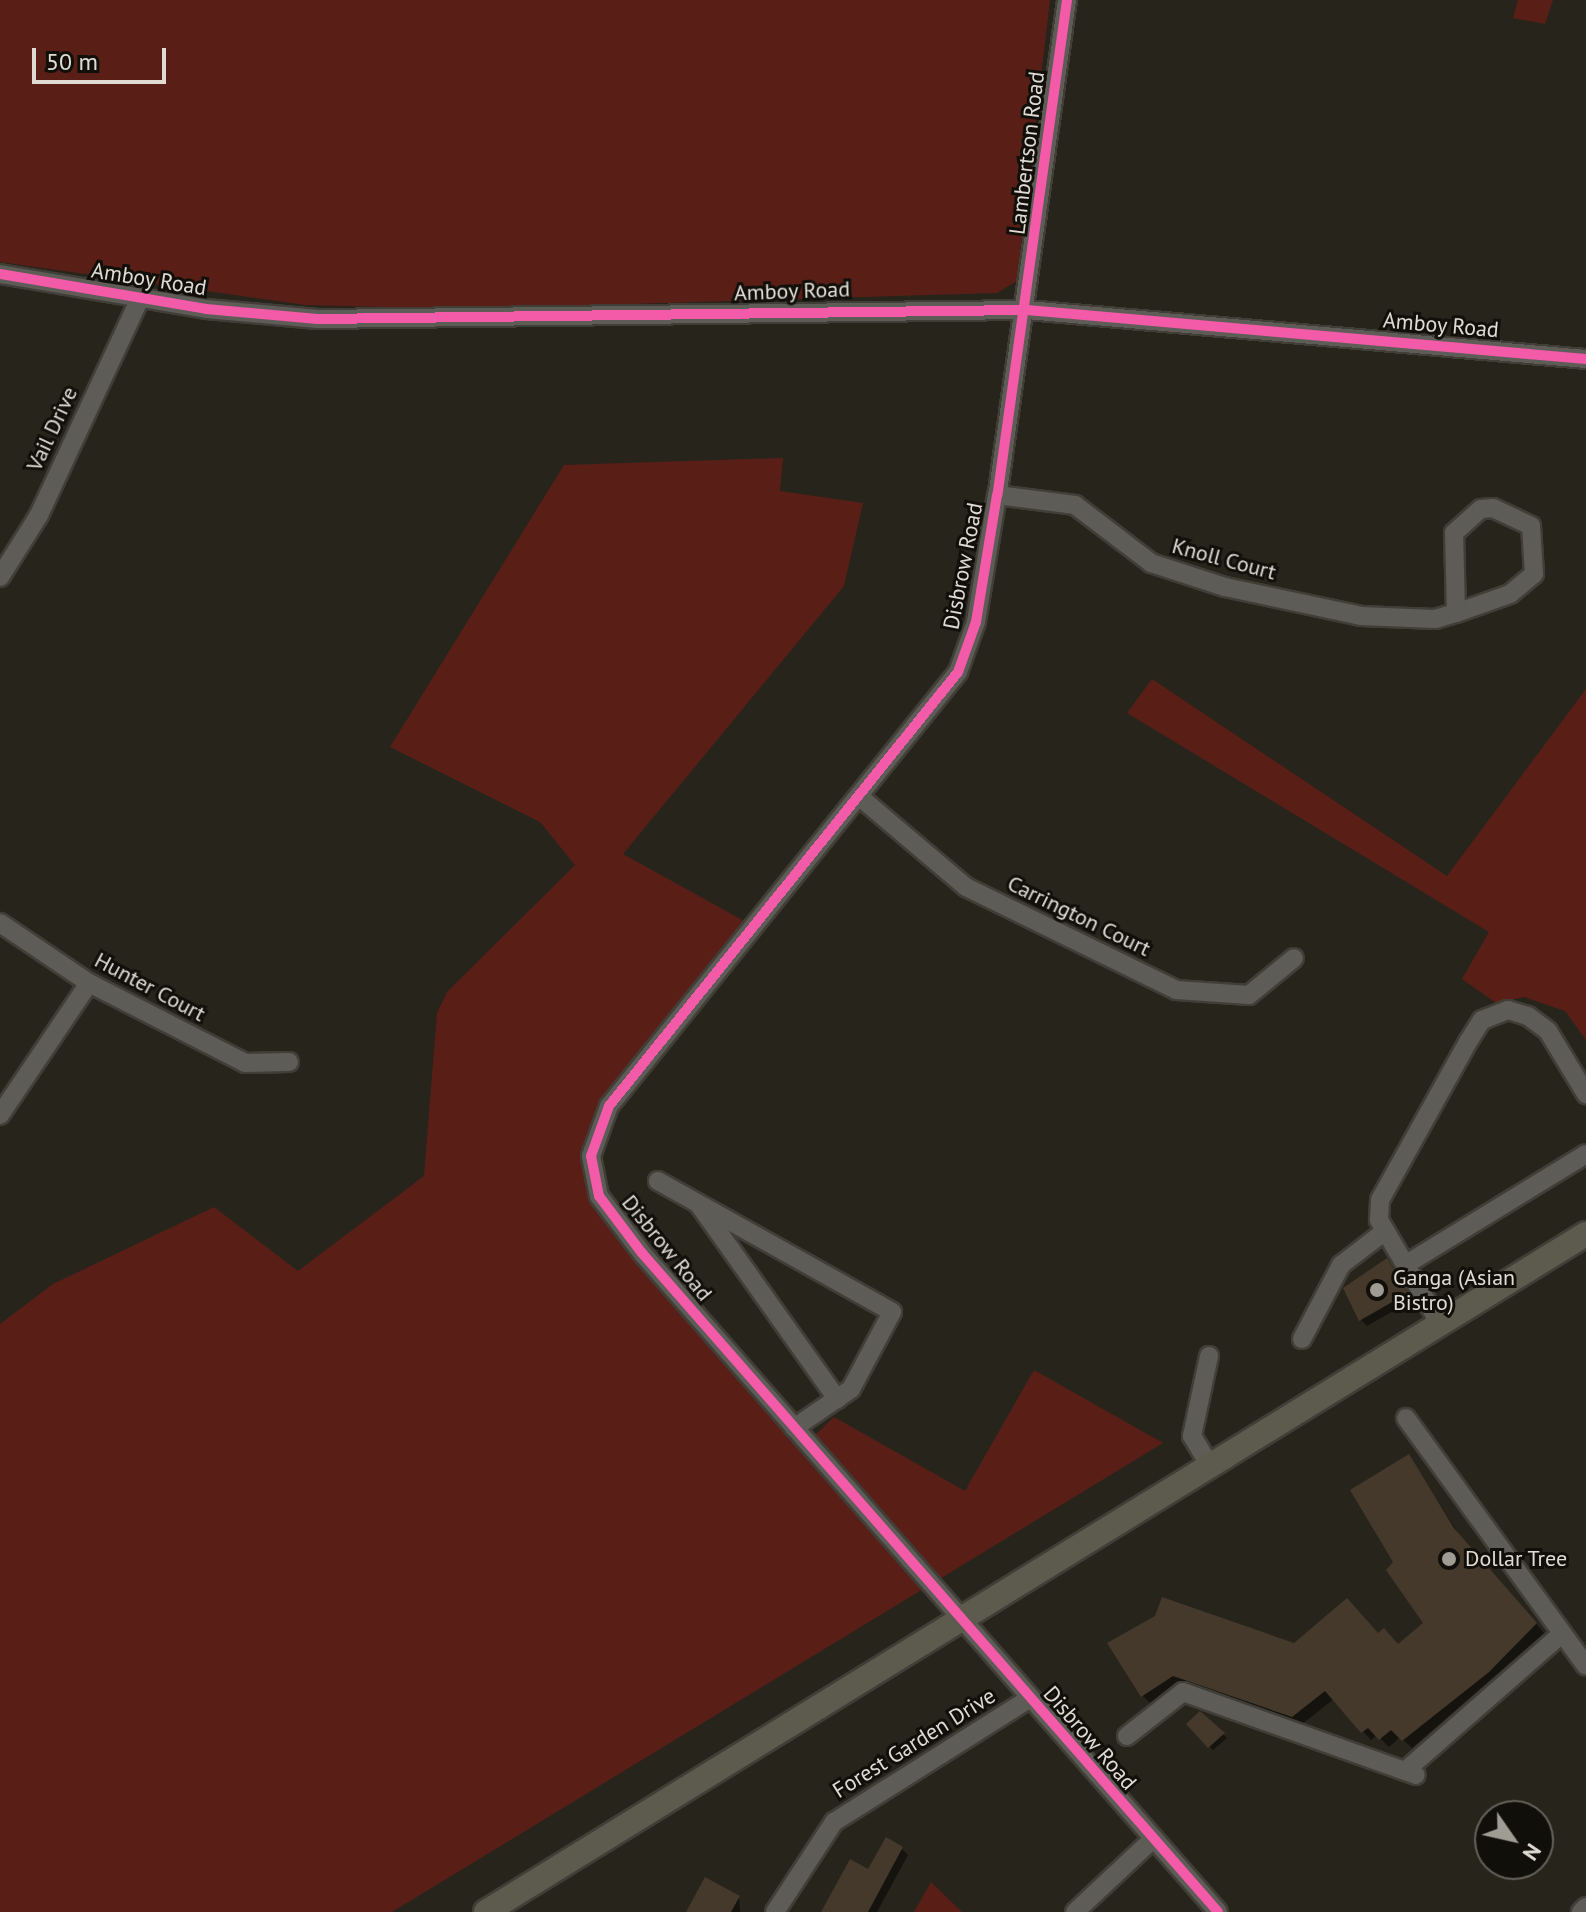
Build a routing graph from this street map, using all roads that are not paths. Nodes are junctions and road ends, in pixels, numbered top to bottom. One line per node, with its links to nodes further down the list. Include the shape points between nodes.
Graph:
1 (1067, 0): 4 (street, Lambertson Road)
2 (0, 274): 3 (street, Amboy Road)
3 (140, 298): 4 (street, Amboy Road, via 396,323); 7 (street, Vail Drive, via 39,515)
4 (1027, 310): 5 (street, Amboy Road); 6 (street, Disbrow Road)
5 (1586, 359)
6 (997, 495): 8 (street, Knoll Court, via 1075,505 1151,563 1225,587 1361,616 1435,619); 9 (street, Disbrow Road, via 976,622 958,672)
7 (0, 577)
8 (1456, 613): 8 (street, Knoll Court, via 1510,594 1534,574 1537,543 1519,517 1481,509 1454,533)
9 (861, 798): 11 (street, Carrington Court, via 966,887 1176,990 1249,995); 27 (street, Disbrow Road, via 609,1106 591,1156 599,1196)
10 (0, 923): 12 (street, Hunter Court)
11 (1294, 958)
12 (89, 983): 13 (street, Hunter Court, via 245,1063); 15 (street)
13 (289, 1062)
14 (1586, 1094): 19 (street, via 1548,1031 1528,1016 1508,1010 1482,1020 1380,1200)
15 (0, 1115)
16 (1586, 1154): 21 (street)
17 (658, 1181): 18 (street)
18 (699, 1204): 25 (street); 25 (street, via 892,1312 851,1389)
19 (1385, 1231): 21 (street); 23 (street, via 1341,1265)
20 (1586, 1234): 22 (main road)
21 (1405, 1265): 22 (street)
22 (1440, 1324): 28 (main road)
23 (1302, 1339)
24 (1209, 1356): 28 (street, via 1192,1436)
25 (837, 1399): 27 (street)
26 (1406, 1418): 30 (street)
27 (794, 1428): 29 (street, Disbrow Road)
28 (1210, 1466): 29 (main road)
29 (959, 1620): 32 (street, Disbrow Road); 36 (main road)
30 (1559, 1636): 31 (street); 33 (street, via 1410,1773 1183,1692)
31 (1586, 1666)
32 (1030, 1698): 34 (street, Disbrow Road); 37 (street, Forest Garden Drive, via 834,1822)
33 (1127, 1736)
34 (1152, 1840): 38 (street); 39 (street, Disbrow Road)
35 (1586, 1907): 40 (street)
36 (486, 1912)
37 (775, 1912)
38 (1075, 1912)
39 (1218, 1912)
40 (1581, 1912)

